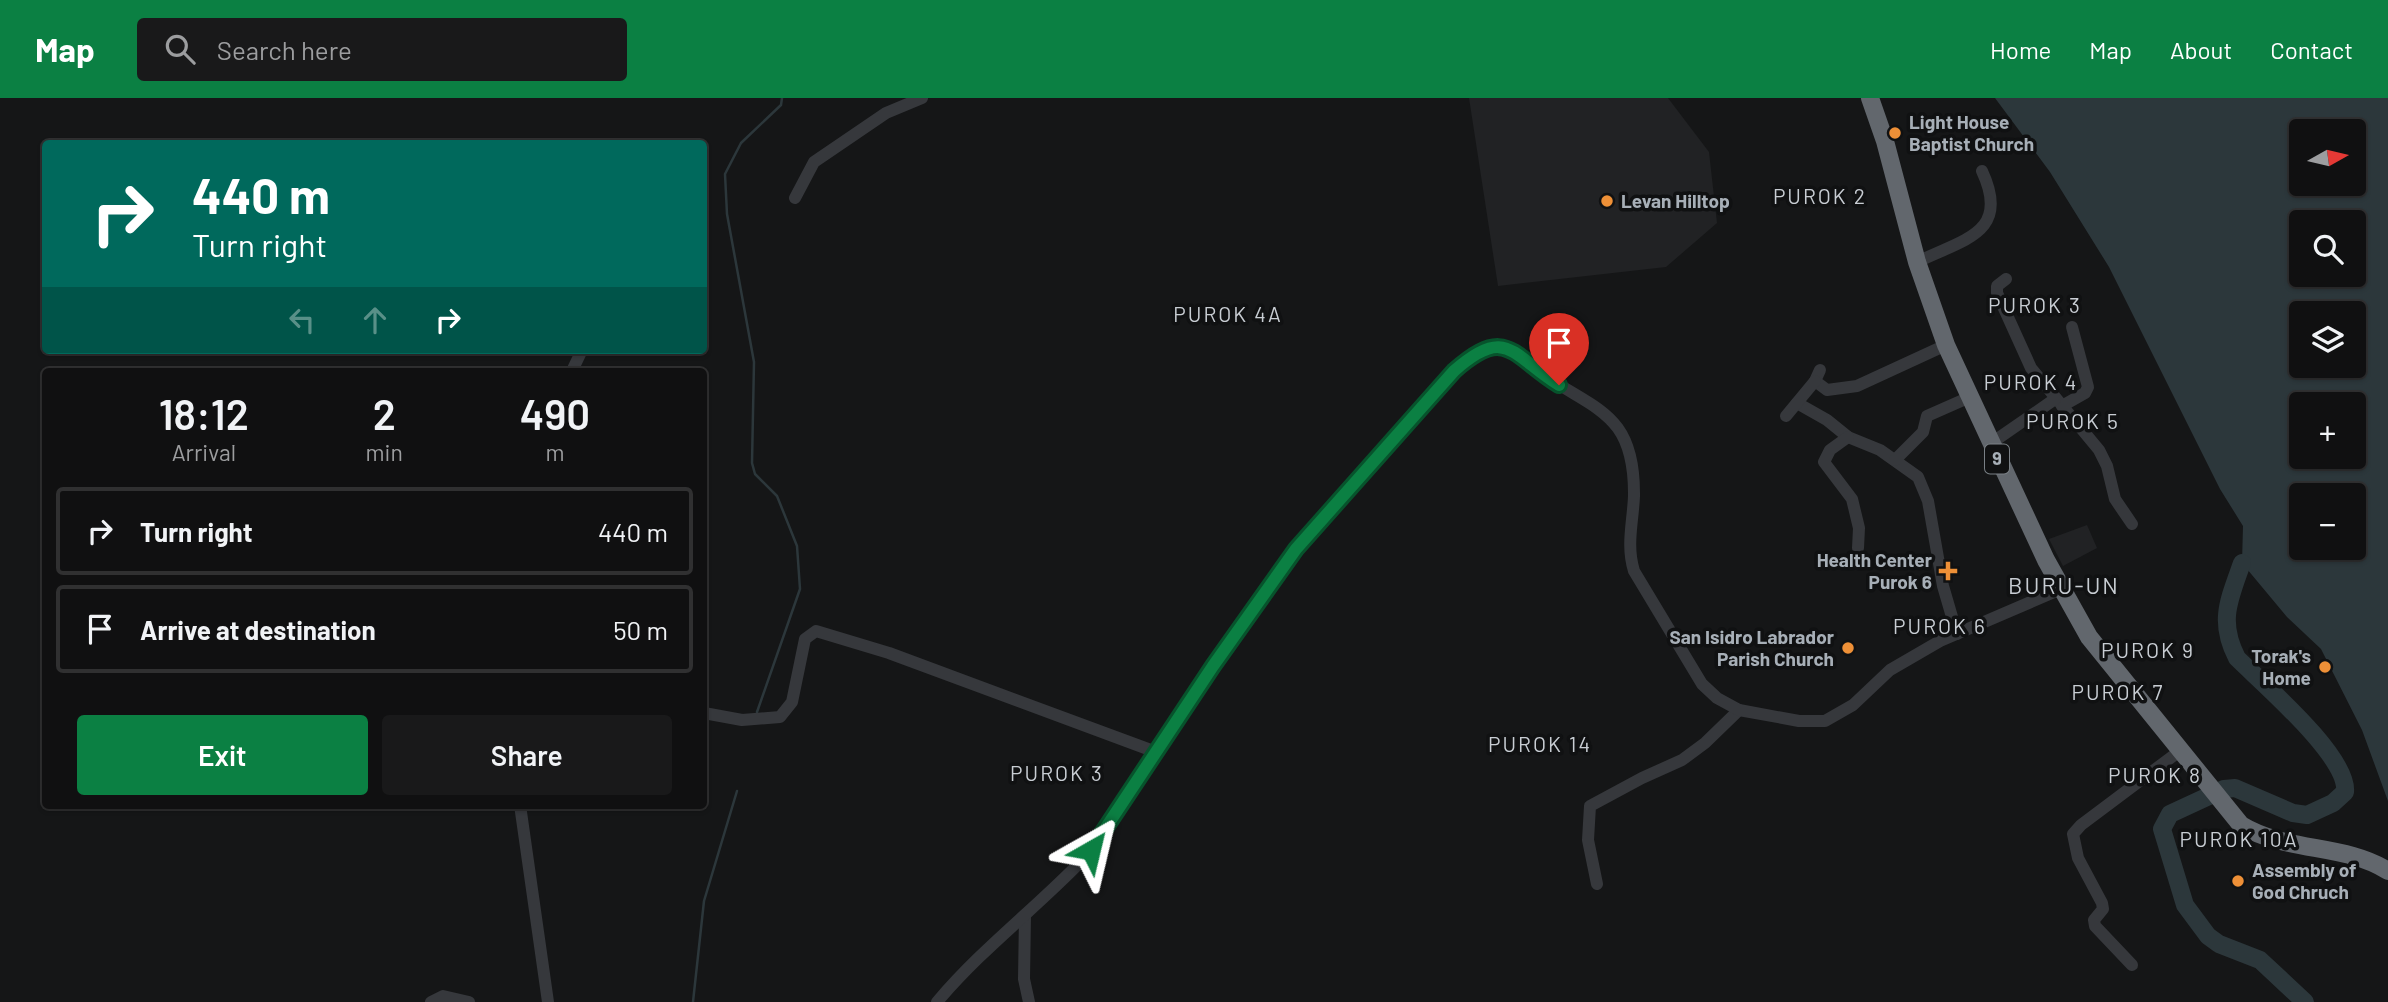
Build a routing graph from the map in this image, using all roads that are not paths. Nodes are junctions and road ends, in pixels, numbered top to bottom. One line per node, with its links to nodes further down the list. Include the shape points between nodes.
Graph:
1 (922, 98): 4 (street, via 886,113 814,162)
2 (1870, 98): 5 (highway, 9)
3 (1982, 171): 5 (street, via 1992,197 1989,219 1972,235)
4 (794, 198)
5 (1917, 262): 8 (highway, 9)
6 (2006, 279): 10 (street, via 1997,289 2001,304 2031,368)
7 (2072, 327): 10 (street, via 2088,387 2085,393)
8 (1946, 345): 9 (highway, 9); 11 (street, via 1857,386 1831,391 1817,376)
9 (1969, 397): 14 (highway, 9); 15 (street, via 1927,416 1923,432)
10 (2059, 402): 14 (street); 16 (street, via 2099,450 2115,499)
11 (1797, 403): 12 (street); 13 (street)
12 (1786, 416)
13 (1848, 437): 15 (street); 17 (street, via 1830,450 1824,462 1852,499)
14 (1990, 444): 18 (highway, 9)
15 (1895, 460): 19 (street, via 1918,477 1925,489 1942,586)
16 (2132, 524)
17 (1858, 548)
18 (2061, 589): 19 (street); 22 (highway, 9, via 2089,637)
19 (1957, 634): 20 (street, via 1890,670 1846,710 1825,721)
20 (1739, 710): 23 (street, via 1702,684 1634,571 1629,549 1633,478 1619,428 1601,409 1500,346 1481,351 1454,371 1296,549); 26 (street, via 1682,760 1590,806 1588,840)
21 (707, 714): 23 (street, via 742,720 780,718 792,702 805,639 816,631 889,653)
22 (2181, 750): 25 (highway, 9, via 2241,825 2258,835 2362,859); 28 (street, via 2073,834 2078,858 2102,903 2095,926)
23 (1156, 752): 27 (street, via 1100,840 1056,889)
24 (521, 809): 31 (street)
25 (2388, 871)
26 (1597, 884)
27 (1025, 915): 32 (street); 33 (street, via 1024,979)
28 (2132, 965)
29 (431, 1002): 30 (street, via 443,996)
30 (469, 1002)
31 (548, 1002)
32 (937, 1002)
33 (1029, 1002)

